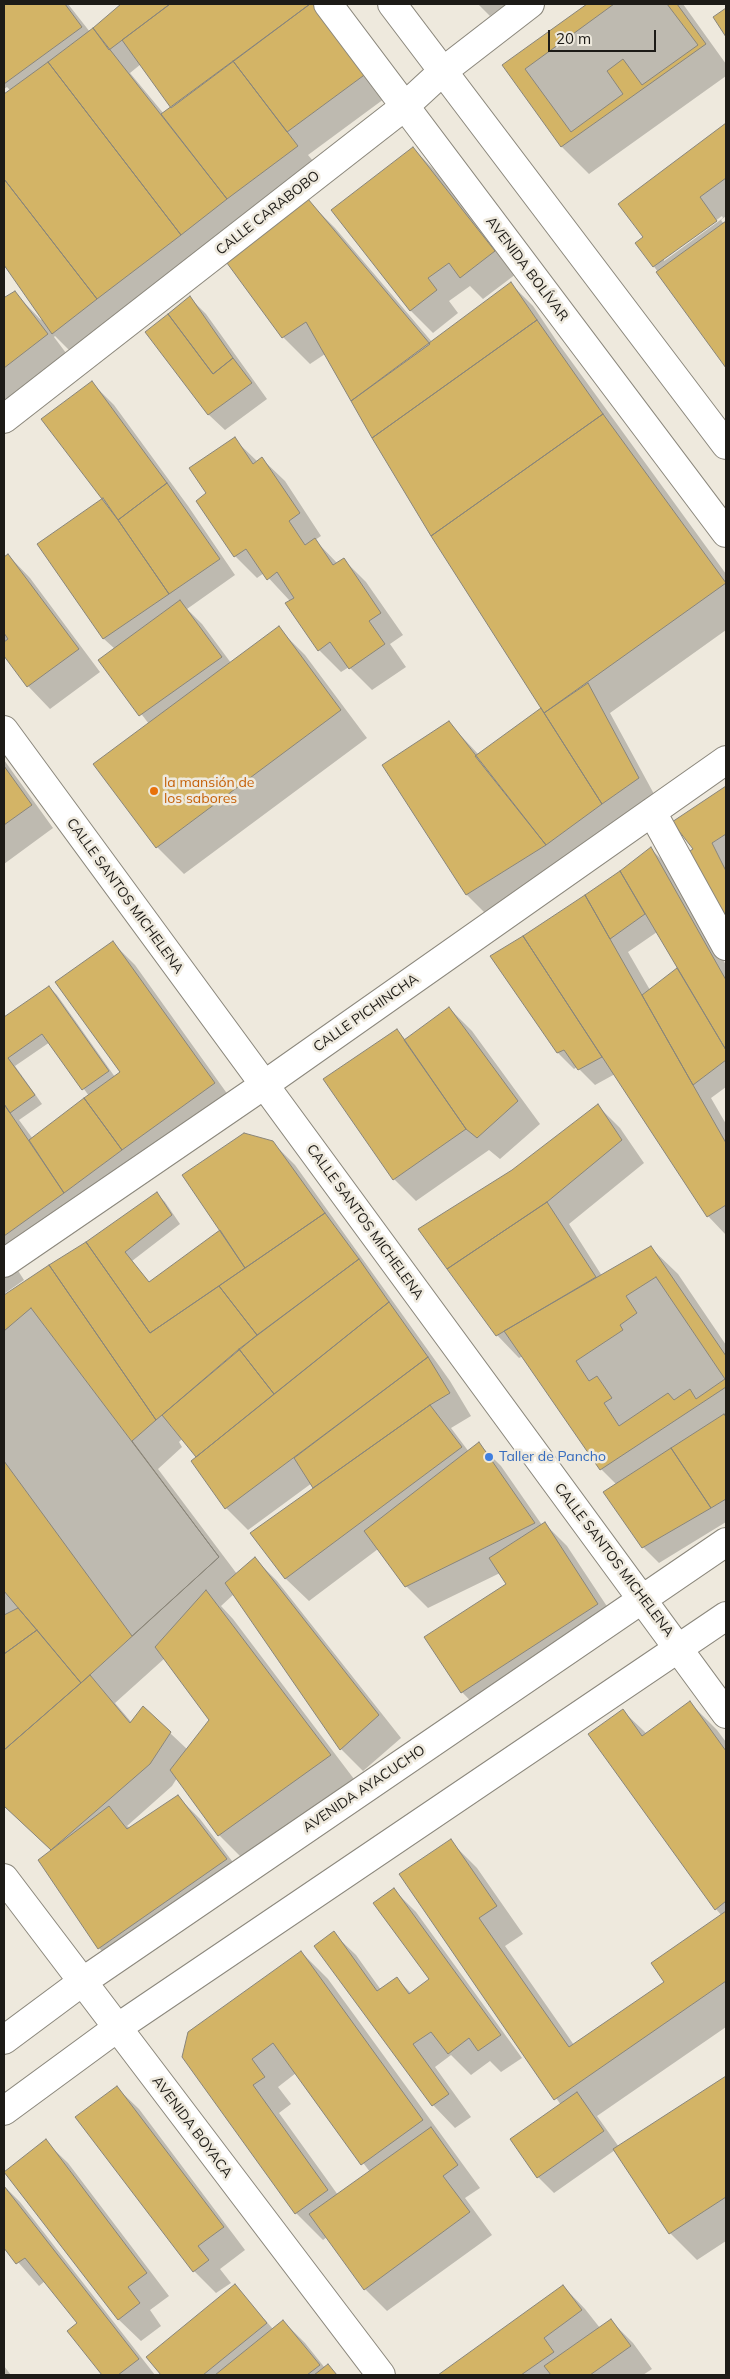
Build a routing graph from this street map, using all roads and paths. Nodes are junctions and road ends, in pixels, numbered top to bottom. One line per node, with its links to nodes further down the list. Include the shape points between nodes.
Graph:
1 (328, 4): 5 (street, AVENIDA BOLÍVAR)
2 (392, 4): 4 (street)
3 (530, 4): 4 (street, CALLE CARABOBO)
4 (442, 72): 5 (street, CALLE CARABOBO); 7 (street)
5 (404, 107): 6 (street, CALLE CARABOBO); 8 (street, AVENIDA BOLÍVAR)
6 (4, 419)
7 (726, 445)
8 (726, 533)
9 (4, 730): 13 (street, CALLE SANTOS MICHELENA)
10 (726, 760): 11 (street, CALLE PICHINCHA)
11 (652, 812): 12 (street); 13 (street, CALLE PICHINCHA)
12 (726, 946)
13 (264, 1085): 14 (street, CALLE PICHINCHA); 16 (street, CALLE SANTOS MICHELENA)
14 (4, 1263)
15 (726, 1542): 16 (street, AVENIDA AYACUCHO)
16 (641, 1599): 18 (street, CALLE SANTOS MICHELENA); 21 (street, AVENIDA AYACUCHO)
17 (726, 1616): 18 (street)
18 (678, 1647): 19 (street, CALLE SANTOS MICHELENA); 22 (street)
19 (726, 1714)
20 (4, 1878): 21 (street, AVENIDA BOYACA)
21 (82, 1982): 22 (street, AVENIDA BOYACA); 23 (street, AVENIDA AYACUCHO)
22 (117, 2028): 24 (street); 25 (street, AVENIDA BOYACA)
23 (4, 2040)
24 (4, 2111)
25 (381, 2375)

